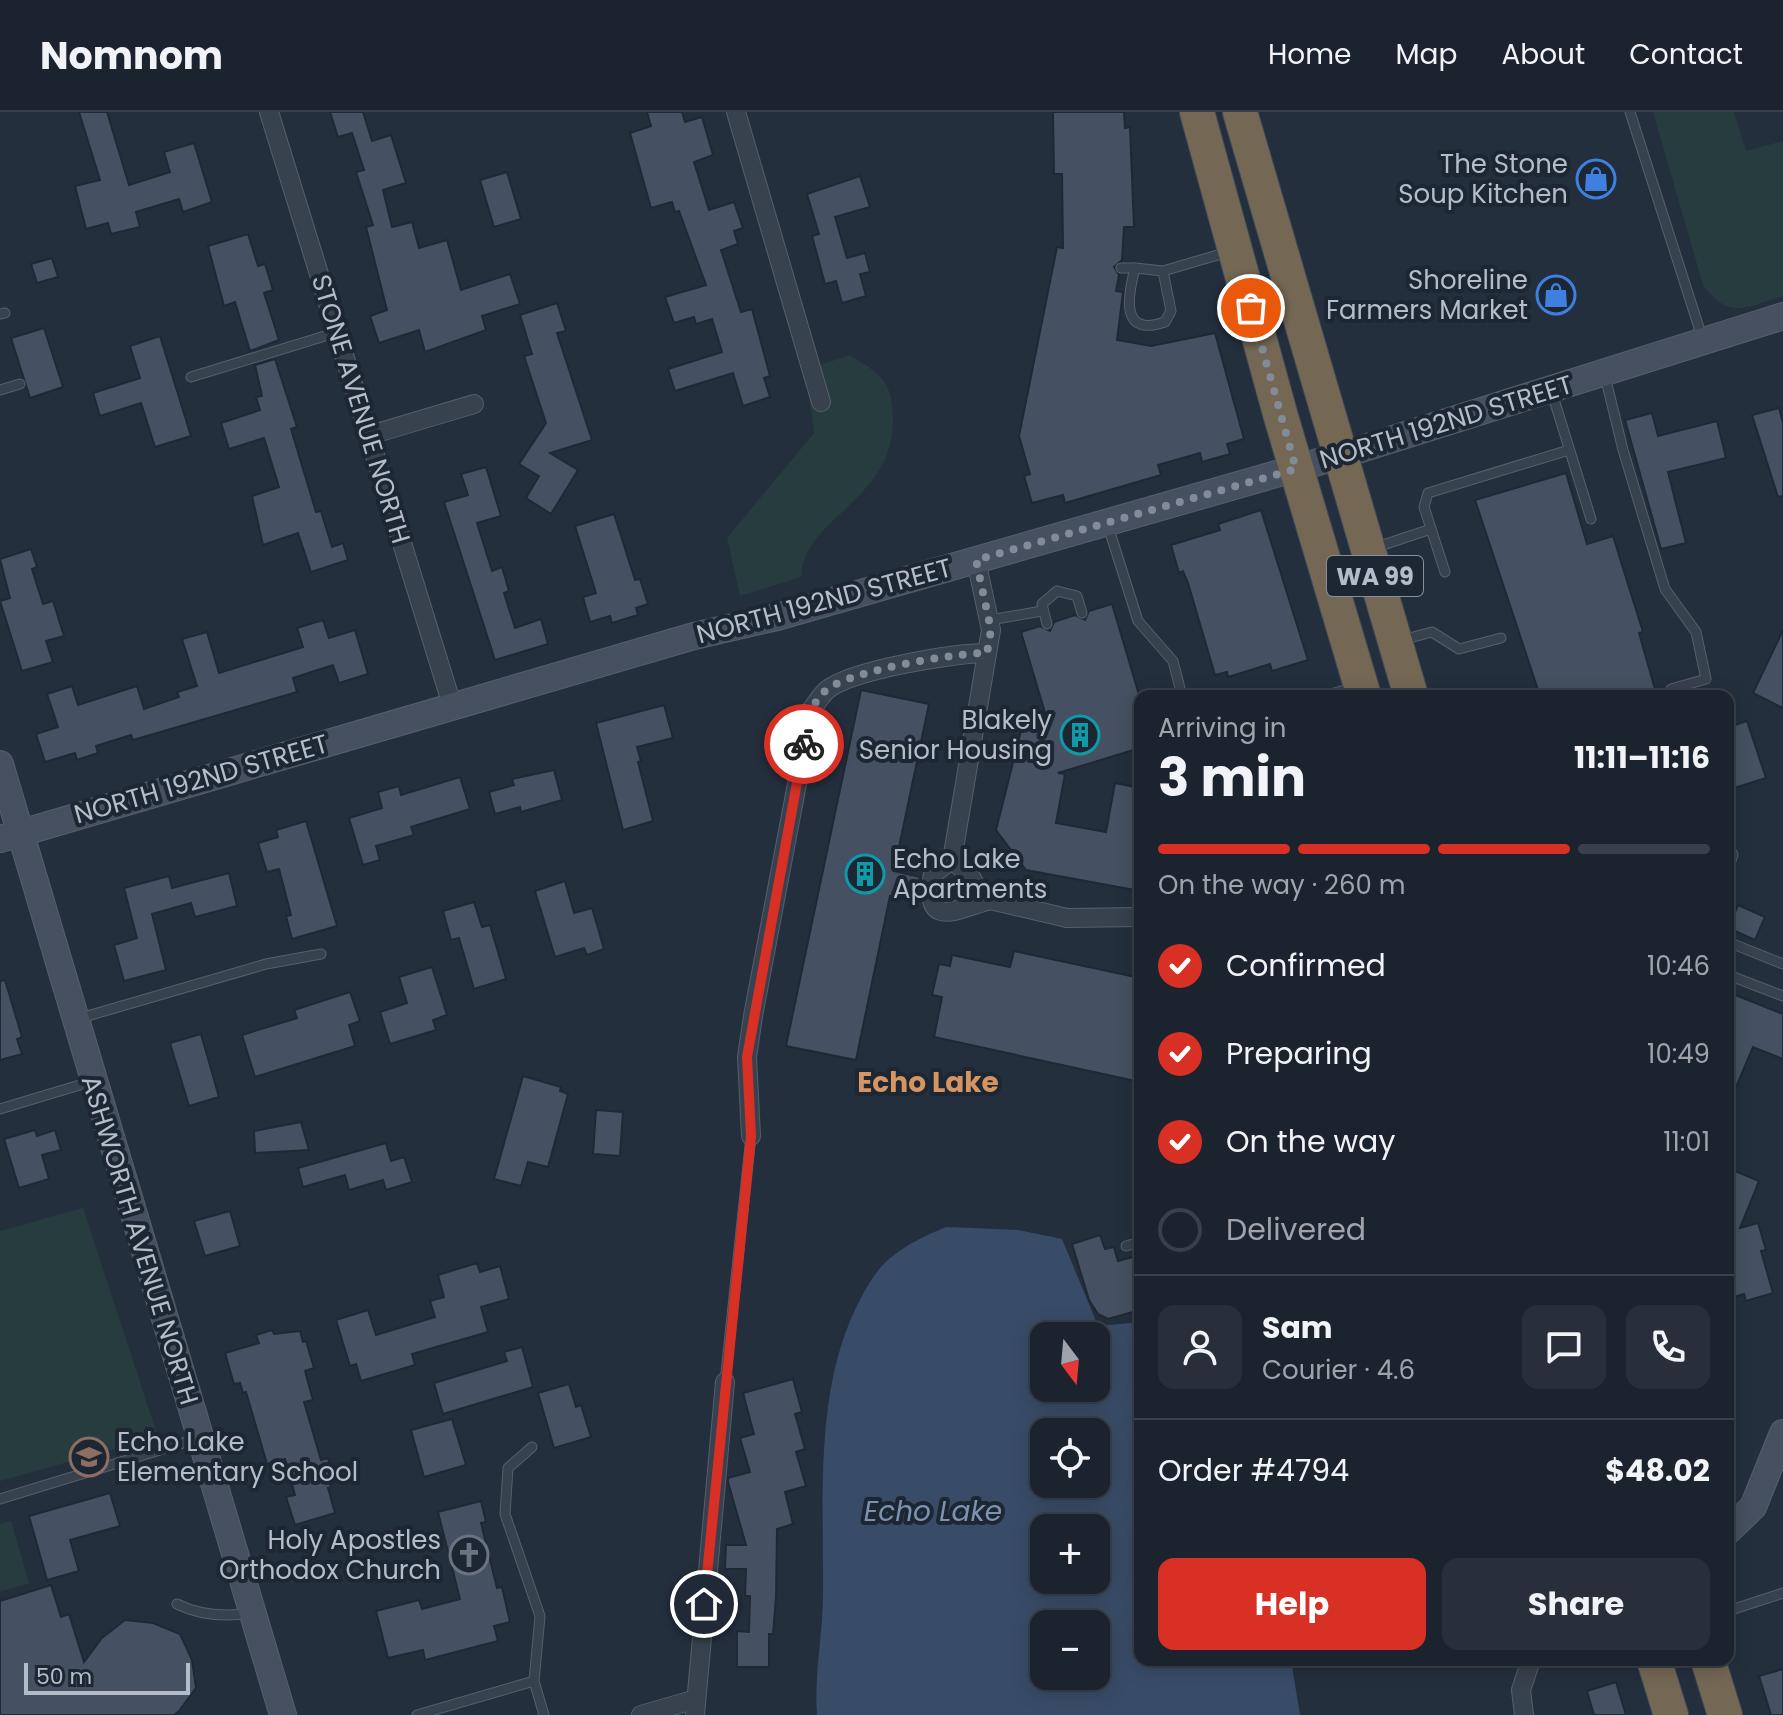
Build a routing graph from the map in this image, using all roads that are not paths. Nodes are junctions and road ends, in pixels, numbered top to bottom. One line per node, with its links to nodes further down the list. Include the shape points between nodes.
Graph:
1 (269, 112): 11 (street, STONE AVENUE NORTH)
2 (736, 112): 18 (street)
3 (1197, 112): 6 (highway, WA 99)
4 (1240, 112): 22 (highway, WA 99)
5 (1630, 112): 12 (lane)
6 (1235, 250): 9 (lane); 23 (highway, WA 99)
7 (1121, 268): 8 (lane)
8 (1135, 268): 9 (lane); 9 (lane, via 1132,320 1149,327 1165,322 1171,311)
9 (1163, 271)
10 (1782, 320): 12 (street, NORTH 192ND STREET)
11 (338, 332): 14 (lane); 20 (street, STONE AVENUE NORTH)
12 (1704, 341): 13 (street, NORTH 192ND STREET)
13 (1604, 372): 16 (street, NORTH 192ND STREET); 37 (lane, via 1665,589 1696,632 1706,679)
14 (191, 377)
15 (20, 384): 17 (lane)
16 (1551, 389): 21 (lane); 22 (street, NORTH 192ND STREET)
17 (0, 390)
18 (821, 402)
19 (474, 404): 20 (street)
20 (370, 435): 41 (street, STONE AVENUE NORTH)
21 (1569, 450): 24 (lane); 26 (lane, via 1428,493 1424,507)
22 (1339, 456): 23 (street, NORTH 192ND STREET); 27 (highway, WA 99)
23 (1296, 469): 25 (street, NORTH 192ND STREET); 39 (highway, WA 99)
24 (1591, 519)
25 (1107, 523): 28 (street, NORTH 192ND STREET); 38 (lane, via 1138,621 1173,661)
26 (1431, 529): 27 (lane); 29 (lane)
27 (1367, 550): 35 (highway, WA 99)
28 (976, 560): 32 (street); 41 (street, NORTH 192ND STREET)
29 (1445, 572)
30 (1042, 611): 31 (lane, via 1051,593 1064,590 1077,596); 32 (lane); 33 (lane)
31 (1082, 613)
32 (990, 620): 36 (street)
33 (1047, 624)
34 (1501, 638): 35 (lane, via 1459,649 1432,632)
35 (1394, 642): 40 (highway, WA 99)
36 (987, 653): 44 (street); 55 (street, via 951,653 850,680 828,689 811,710 747,1057)
37 (1671, 689)
38 (1180, 690)
39 (1362, 690)
40 (1409, 690)
41 (452, 705): 43 (street, NORTH 192ND STREET)
42 (0, 764): 43 (street, ASHWORTH AVENUE NORTH)
43 (10, 835): 52 (street, ASHWORTH AVENUE NORTH)
44 (952, 860): 45 (street); 45 (street, via 933,874 935,908 956,914)
45 (990, 900): 46 (street, via 1067,918)
46 (1134, 917)
47 (1734, 944): 49 (lane)
48 (321, 954): 52 (lane, via 266,964)
49 (1783, 964)
50 (1734, 977): 51 (lane)
51 (1783, 996)
52 (75, 1020): 53 (street, ASHWORTH AVENUE NORTH)
53 (93, 1081): 54 (lane); 60 (street, ASHWORTH AVENUE NORTH)
54 (0, 1109)
55 (751, 1136): 58 (lane)
56 (1134, 1244): 57 (lane)
57 (1126, 1246)
58 (725, 1382): 72 (street)
59 (1783, 1433): 63 (street, via 1753,1507)
60 (199, 1438): 62 (lane); 67 (street, ASHWORTH AVENUE NORTH)
61 (532, 1447): 71 (lane, via 508,1468 505,1514 540,1616)
62 (0, 1499)
63 (1734, 1525)
64 (1783, 1593): 66 (lane)
65 (177, 1604): 67 (lane, via 230,1617)
66 (1734, 1609)
67 (252, 1613): 73 (street, ASHWORTH AVENUE NORTH)
68 (1529, 1666): 77 (street, via 1521,1690)
69 (1656, 1666): 78 (highway)
70 (1710, 1666): 79 (highway)
71 (534, 1681): 74 (lane); 75 (lane)
72 (696, 1707): 76 (street)
73 (283, 1715)
74 (417, 1715)
75 (544, 1715)
76 (641, 1715)
77 (1524, 1715)
78 (1671, 1715)
79 (1725, 1715)

